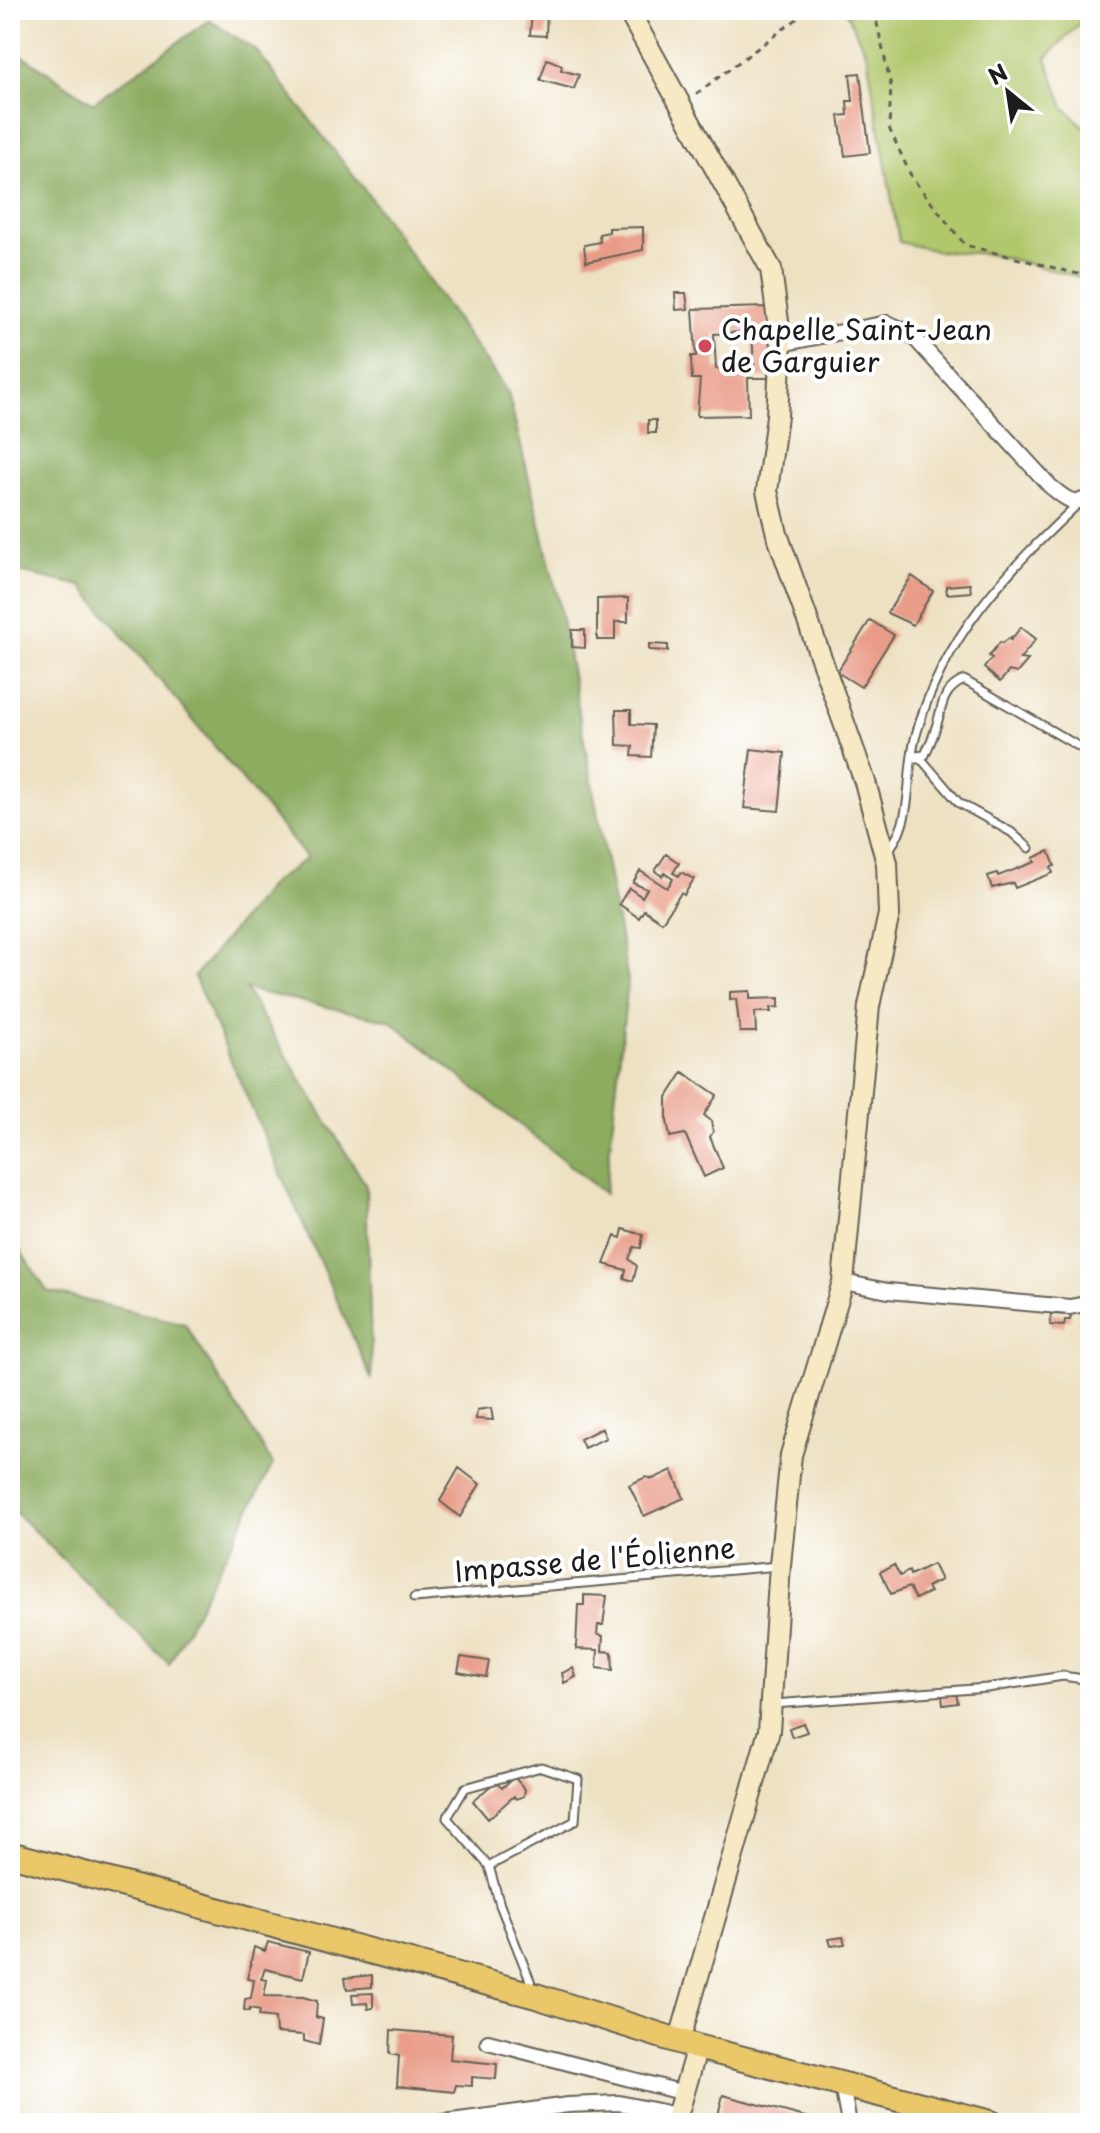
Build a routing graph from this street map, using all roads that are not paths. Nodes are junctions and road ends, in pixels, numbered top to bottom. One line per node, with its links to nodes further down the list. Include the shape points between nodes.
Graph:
1 (628, 10): 2 (street, via 771,269)
2 (781, 344): 3 (street, via 887,323 909,332 1050,486 1067,500); 7 (street, via 767,491)
3 (1084, 500): 5 (lane, via 1017,562 975,612 940,669 915,736)
4 (1090, 753): 5 (lane, via 964,680 944,697 925,755)
5 (913, 756): 6 (lane, via 959,803); 7 (lane, via 901,829)
6 (1029, 848)
7 (886, 857): 8 (street, via 889,914 869,1006)
8 (843, 1282): 9 (street, via 888,1291 1070,1307); 10 (street, via 791,1455)
9 (1090, 1303)
10 (780, 1565): 11 (lane, Impasse de l'Éolienne); 13 (street)
11 (414, 1598)
12 (1090, 1680): 13 (lane, via 1063,1676 987,1688)
13 (771, 1704): 18 (street, via 769,1731)
14 (10, 1854): 16 (main road)
15 (489, 1866): 15 (lane, via 447,1818 465,1788 541,1767 578,1779 575,1821); 16 (lane)
16 (536, 1996): 18 (main road)
17 (488, 2042): 20 (street)
18 (688, 2044): 19 (main road); 20 (street)
19 (842, 2086): 23 (street); 24 (main road)
20 (684, 2093): 21 (street)
21 (676, 2119): 22 (street, via 619,2103)
22 (437, 2123)
23 (849, 2123)
24 (991, 2123)

